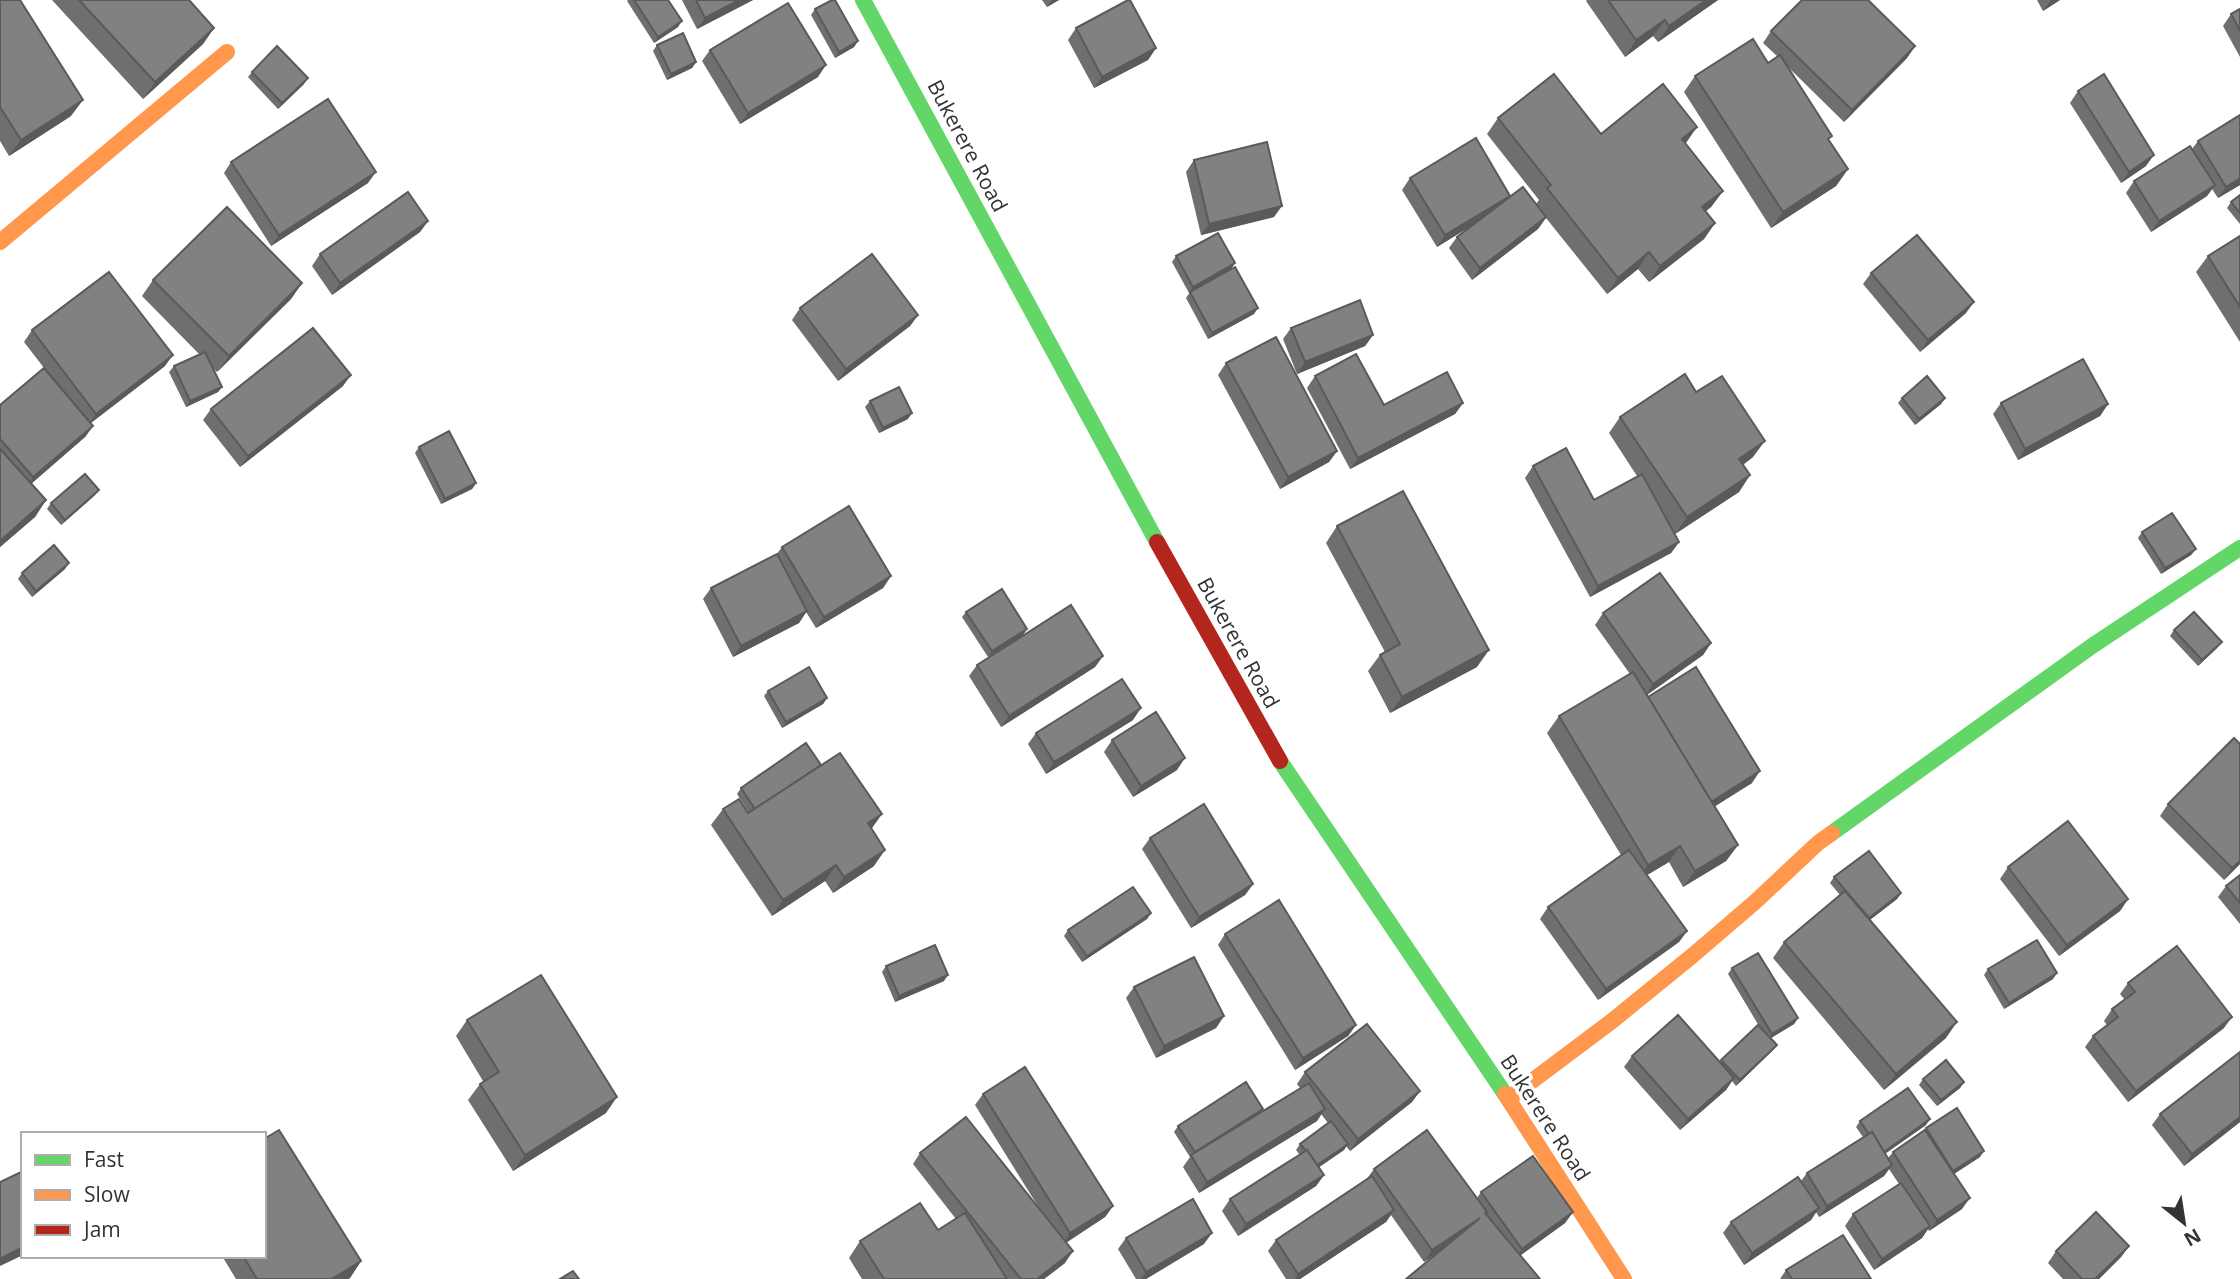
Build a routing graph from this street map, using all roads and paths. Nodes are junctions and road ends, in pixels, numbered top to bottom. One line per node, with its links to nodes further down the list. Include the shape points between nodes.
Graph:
1 (863, 0): 5 (street, Bukerere Road, via 1279,759)
2 (227, 52): 3 (street)
3 (0, 242)
4 (2240, 548): 5 (street, via 2092,646 1818,843 1692,956)
5 (1508, 1099): 6 (street, Bukerere Road)
6 (1623, 1279)

